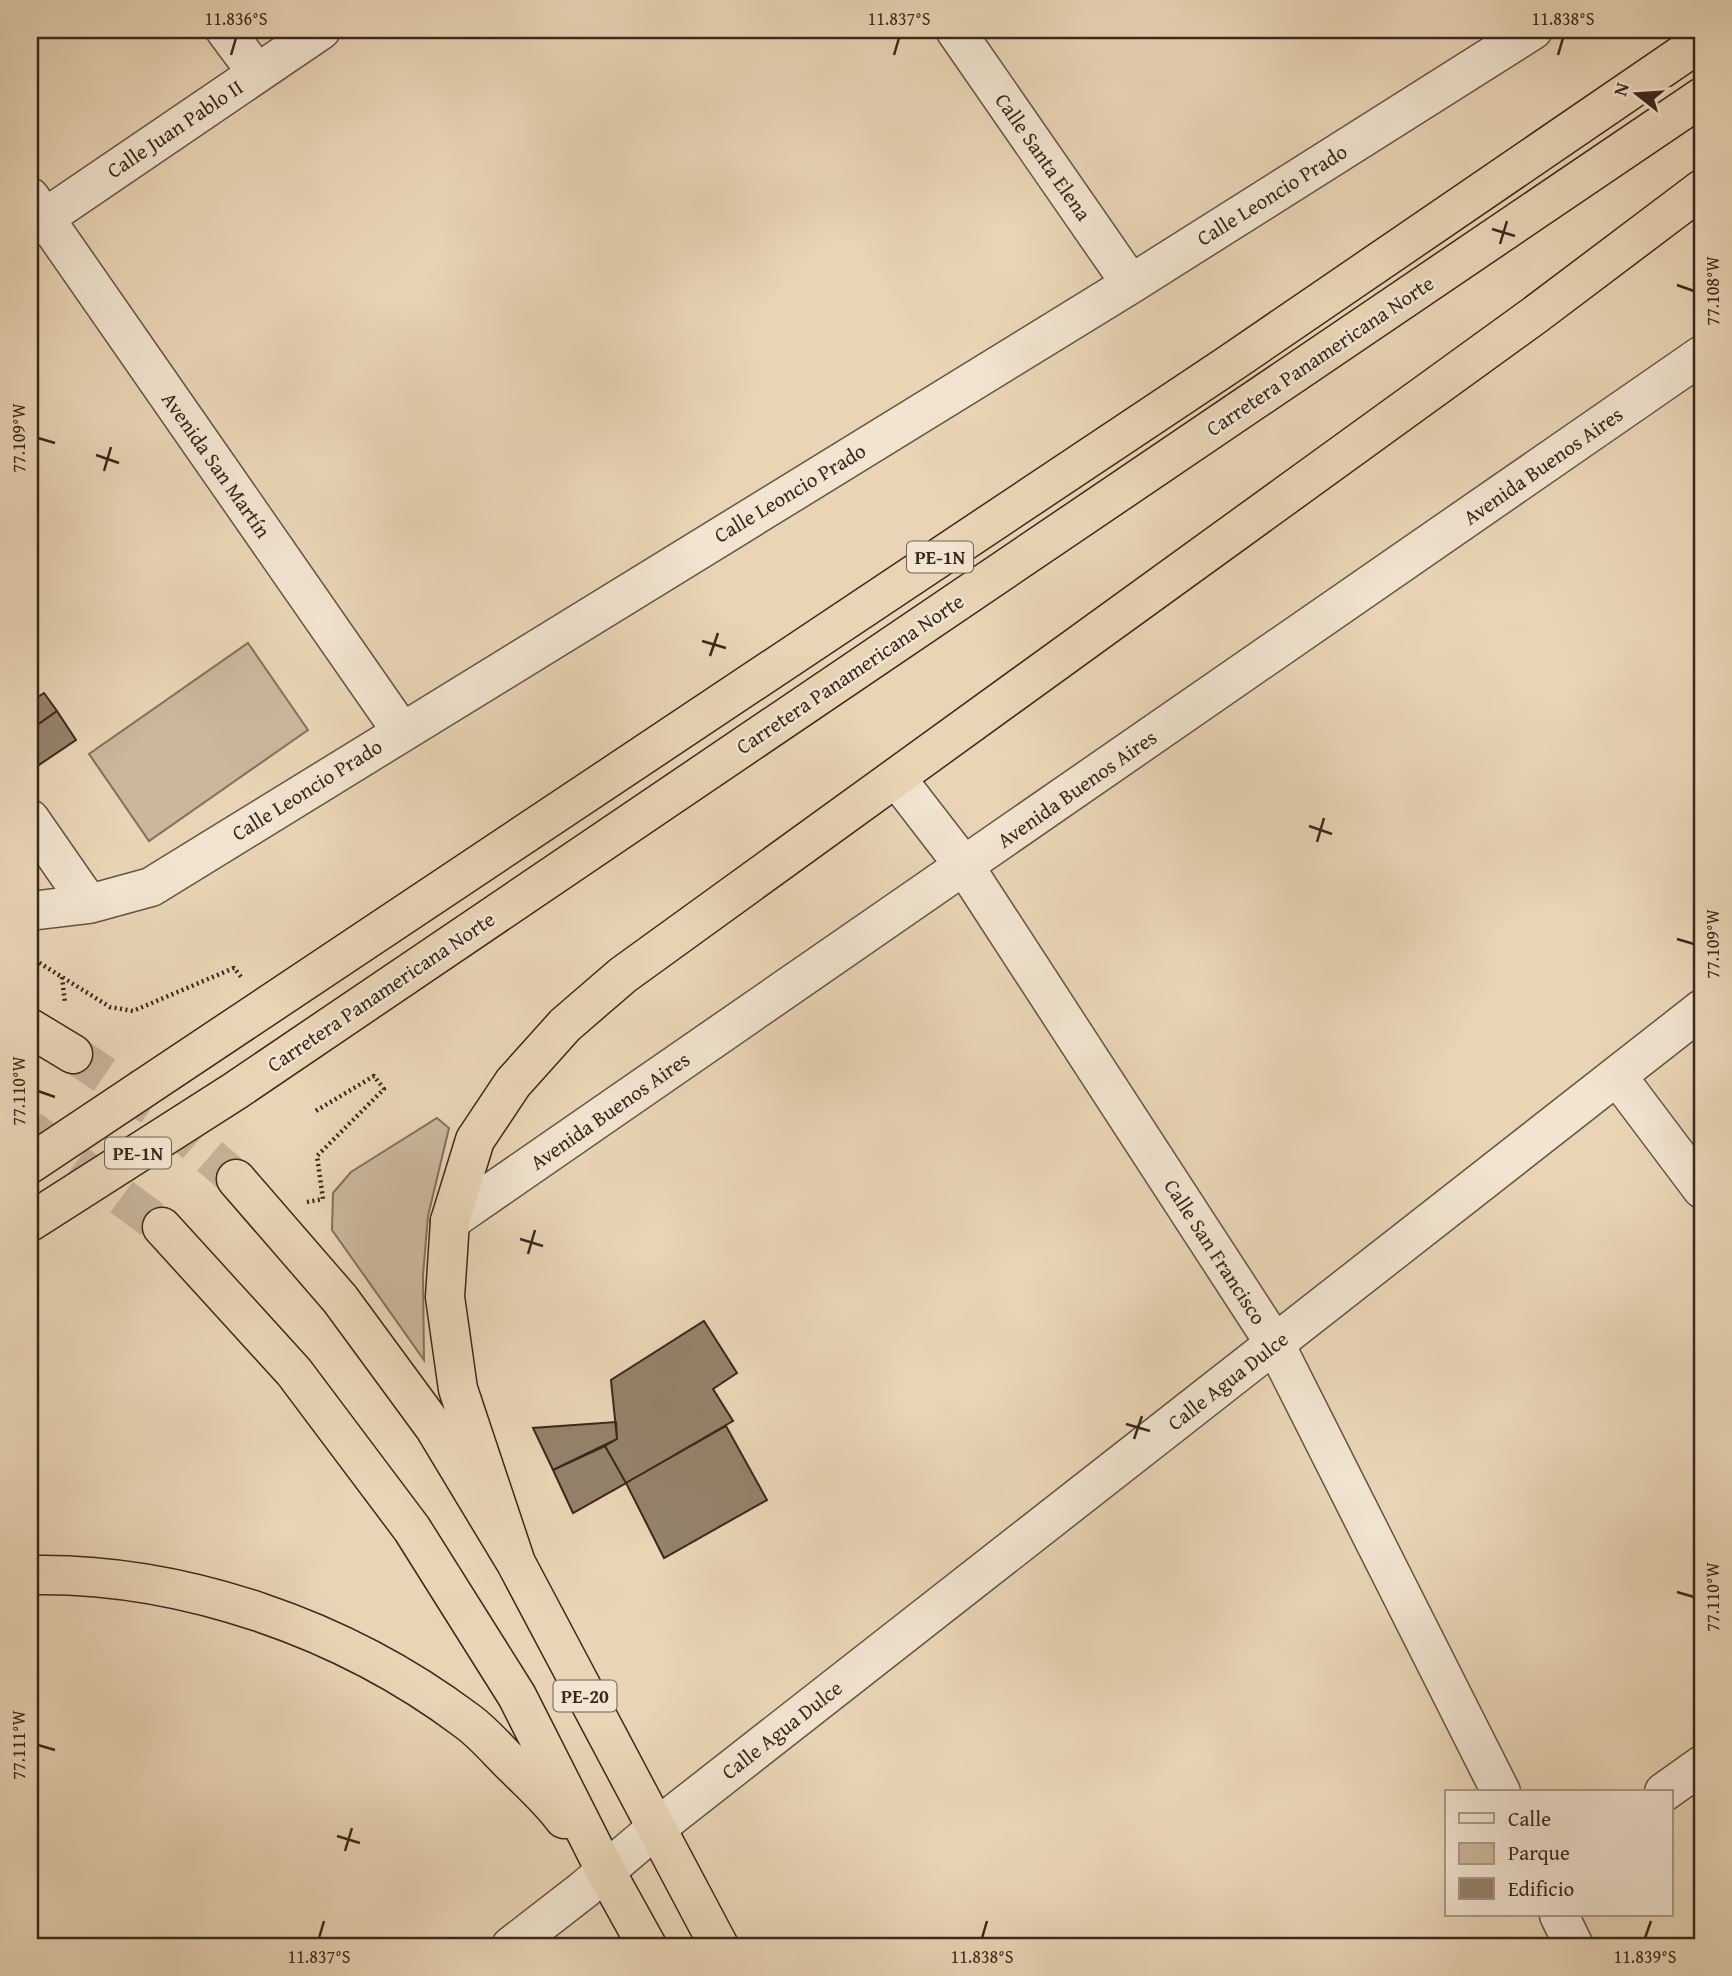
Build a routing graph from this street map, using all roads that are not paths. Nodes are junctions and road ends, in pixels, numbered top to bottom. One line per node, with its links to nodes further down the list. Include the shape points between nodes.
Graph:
1 (225, 30): 6 (street)
2 (321, 30): 6 (street, Calle Juan Pablo II)
3 (955, 30): 10 (street, Calle Santa Elena)
4 (1532, 30): 10 (street, Calle Leoncio Prado)
5 (1702, 41): 22 (highway, Carretera Panamericana Norte / PE-1N, via 1228,365)
6 (257, 73): 9 (street, Calle Juan Pablo II)
7 (1702, 97): 26 (highway, Carretera Panamericana Norte / PE-1N, via 234,1091)
8 (1702, 189): 13 (highway)
9 (35, 215): 12 (street, Avenida San Martín)
10 (1131, 284): 12 (street, Calle Leoncio Prado)
11 (1702, 355): 15 (street, Avenida Buenos Aires)
12 (402, 732): 16 (street, Calle Leoncio Prado, via 150,887)
13 (897, 779): 15 (street, Calle San Francisco); 25 (highway, via 623,975 565,1025 513,1083 475,1140)
14 (30, 819): 16 (street)
15 (964, 867): 25 (street, Avenida Buenos Aires); 28 (street, Calle San Francisco)
16 (89, 904): 17 (street, Calle Leoncio Prado)
17 (30, 911)
18 (1702, 1009): 21 (street, Calle Agua Dulce)
19 (30, 1028): 20 (highway)
20 (73, 1054)
21 (1617, 1076): 24 (street); 28 (street, Calle Agua Dulce)
22 (30, 1164)
23 (236, 1179): 29 (highway, via 340,1298 434,1427)
24 (1702, 1189)
25 (450, 1221): 29 (highway, via 445,1297 458,1389)
26 (30, 1222)
27 (162, 1227): 35 (highway, via 294,1372 412,1529 517,1696)
28 (1275, 1344): 32 (street, Calle San Francisco); 34 (street, Calle Agua Dulce)
29 (516, 1563): 34 (highway, PE-20)
30 (31, 1575): 35 (highway, via 111,1580 195,1594 271,1617 339,1645 409,1682 469,1722 555,1806)
31 (1702, 1765): 33 (street)
32 (1500, 1790)
33 (1667, 1790)
34 (654, 1829): 35 (street, Calle Agua Dulce); 39 (highway, PE-20)
35 (606, 1872): 37 (street, Calle Agua Dulce); 38 (highway)
36 (1559, 1916): 40 (street)
37 (511, 1946)
38 (648, 1946)
39 (719, 1946)
40 (1574, 1946)

